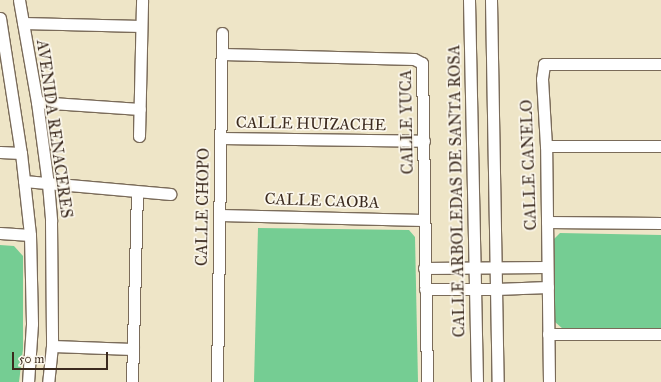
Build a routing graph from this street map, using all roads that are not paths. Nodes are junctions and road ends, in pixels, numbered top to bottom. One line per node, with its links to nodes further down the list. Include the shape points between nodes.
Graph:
1 (19, 0): 6 (street, AVENIDA RENACERES)
2 (142, 0): 7 (street)
3 (469, 0): 31 (street, CALLE ARBOLEDAS DE SANTA ROSA)
4 (491, 0): 34 (street)
5 (0, 18): 11 (street)
6 (23, 23): 7 (street); 12 (street, AVENIDA RENACERES)
7 (142, 26): 13 (street)
8 (222, 33): 9 (street, CALLE CHOPO)
9 (222, 54): 15 (street, CALLE CHOPO); 16 (street, CALLE YUCA, via 419,60 424,71)
10 (661, 64): 17 (street, CALLE CANELO, via 544,64 542,79)
11 (4, 72): 20 (street)
12 (37, 102): 13 (street); 22 (street, AVENIDA RENACERES)
13 (140, 109): 14 (street)
14 (139, 136)
15 (220, 138): 16 (street, CALLE HUIZACHE); 25 (street, CALLE CHOPO)
16 (424, 142): 26 (street, CALLE YUCA)
17 (546, 146): 18 (street); 27 (street, CALLE CANELO)
18 (661, 146)
19 (0, 152): 20 (street)
20 (21, 153): 21 (street)
21 (24, 181): 22 (street); 30 (street)
22 (48, 184): 23 (street); 41 (street, AVENIDA RENACERES)
23 (137, 192): 24 (street); 42 (street)
24 (170, 194)
25 (220, 215): 26 (street, CALLE CAOBA); 46 (street, CALLE CHOPO)
26 (423, 220): 33 (street, CALLE YUCA)
27 (547, 222): 28 (street); 32 (street, CALLE CANELO)
28 (661, 223)
29 (0, 233): 30 (street)
30 (30, 235): 43 (street, via 32,311)
31 (474, 267): 33 (street); 34 (street); 37 (street, CALLE ARBOLEDAS DE SANTA ROSA)
32 (547, 267): 34 (street); 35 (street, CALLE CANELO)
33 (424, 268): 36 (street, CALLE YUCA)
34 (496, 268): 38 (street)
35 (548, 287): 38 (street); 39 (street, CALLE CANELO)
36 (425, 289): 37 (street); 47 (street, CALLE YUCA)
37 (475, 289): 38 (street); 48 (street, CALLE ARBOLEDAS DE SANTA ROSA)
38 (496, 289): 49 (street)
39 (548, 334): 40 (street); 50 (street, CALLE CANELO)
40 (661, 334)
41 (52, 346): 42 (street); 44 (street, AVENIDA RENACERES)
42 (133, 349): 45 (street)
43 (28, 382)
44 (48, 382)
45 (132, 382)
46 (216, 382)
47 (427, 382)
48 (477, 382)
49 (498, 382)
50 (549, 382)

